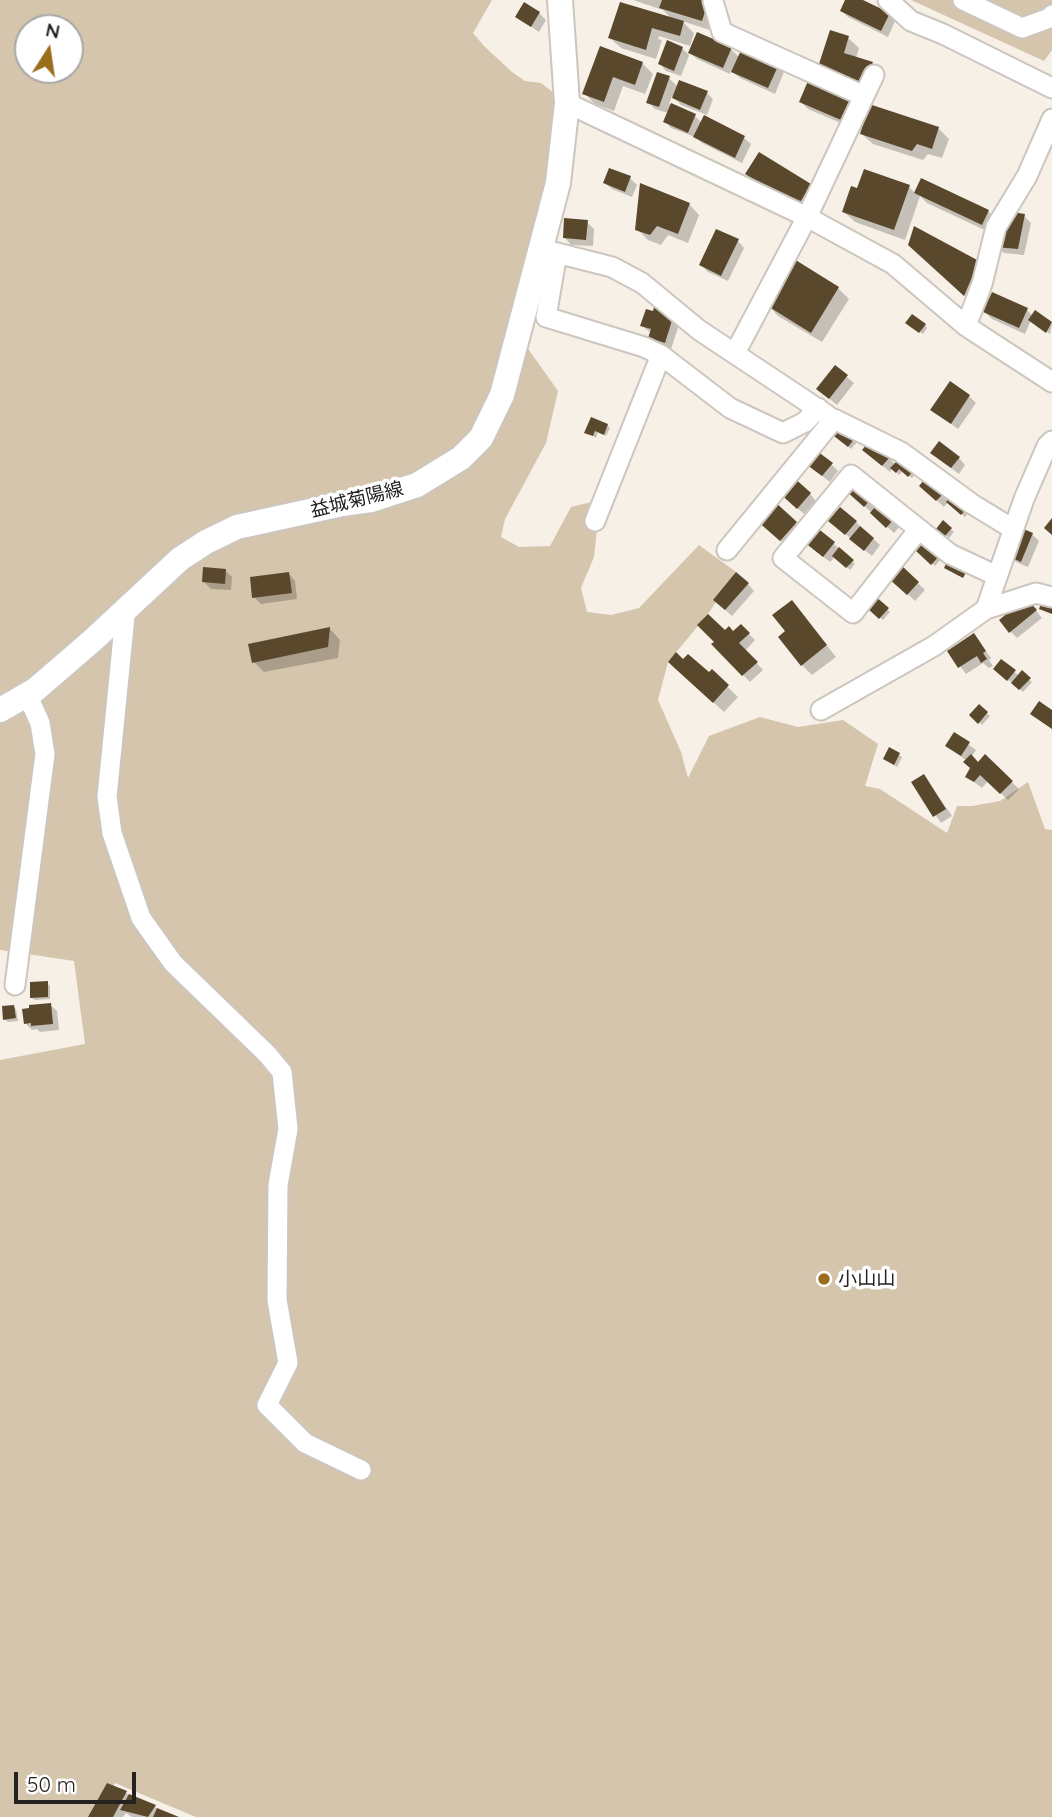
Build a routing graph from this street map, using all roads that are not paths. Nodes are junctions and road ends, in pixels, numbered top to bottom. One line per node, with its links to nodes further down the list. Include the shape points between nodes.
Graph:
1 (560, 0): 9 (main road, 益城菊陽線)
2 (888, 0): 7 (street, via 911,21)
3 (963, 0): 5 (street, via 1022,28)
4 (713, 1): 8 (street, via 722,32)
5 (1052, 15)
6 (874, 75): 8 (street)
7 (1052, 88)
8 (864, 96): 11 (street)
9 (567, 103): 11 (street); 12 (main road, 益城菊陽線)
10 (1052, 119): 13 (street, via 1027,176 996,227)
11 (807, 217): 13 (street, via 893,264); 14 (street)
12 (549, 251): 14 (street, via 612,267 642,283); 15 (street, via 546,317); 25 (main road, 益城菊陽線, via 502,395 481,438 461,458 417,485 371,500 237,527 180,559)
13 (966, 326): 16 (street)
14 (735, 353): 17 (street)
15 (661, 355): 17 (street, via 730,408 783,433); 19 (street)
16 (1052, 382)
17 (826, 414): 21 (street, via 901,452); 22 (street)
18 (1052, 441): 21 (street)
19 (594, 522)
20 (919, 529): 20 (street, via 851,475 783,558 853,613); 23 (street, via 950,554)
21 (1013, 530): 23 (street)
22 (727, 550)
23 (997, 576): 26 (street)
24 (1052, 597): 26 (street, via 1035,593)
25 (127, 606): 27 (main road, 益城菊陽線); 31 (street, via 107,797 112,833 141,918 165,952 282,1072 288,1129 278,1185 276,1300 288,1363 267,1405 305,1443)
26 (986, 609): 29 (street, via 934,646)
27 (27, 694): 28 (main road, 益城菊陽線); 30 (street, via 40,723 45,754)
28 (0, 710)
29 (821, 710)
30 (15, 985)
31 (361, 1469)

